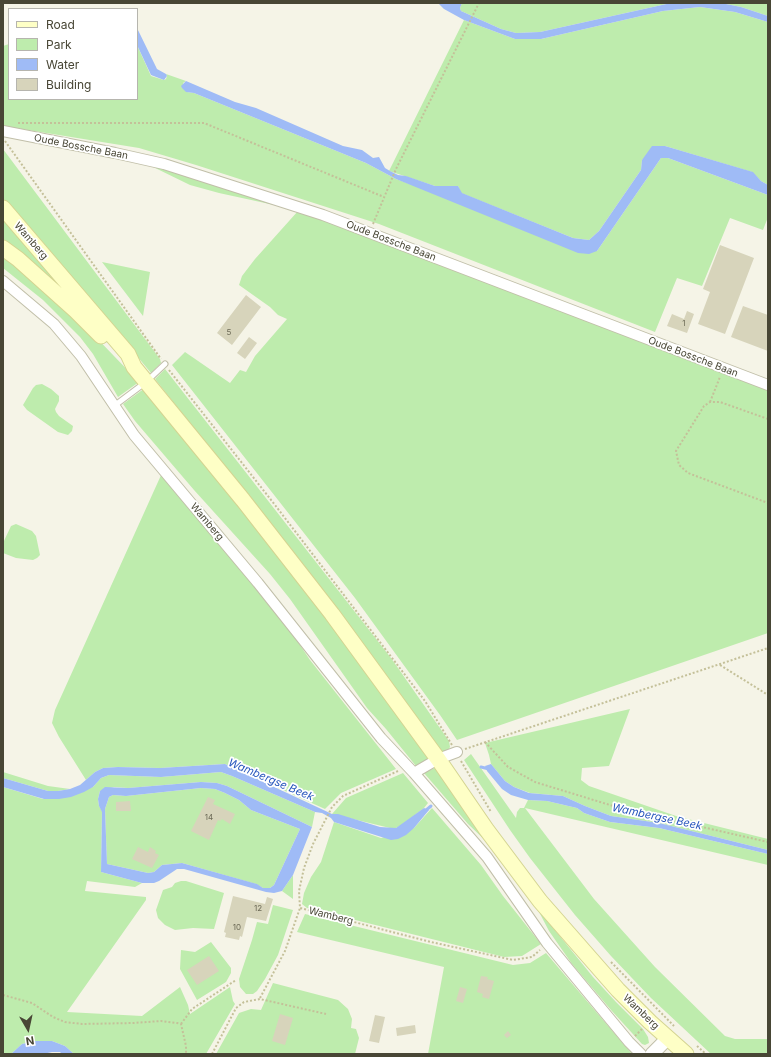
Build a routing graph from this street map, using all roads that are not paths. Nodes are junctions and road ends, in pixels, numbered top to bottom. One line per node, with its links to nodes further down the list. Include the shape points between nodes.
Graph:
1 (3, 132): 8 (street, Oude Bossche Baan, via 164,164 323,215)
2 (3, 208): 6 (main road, Wamberg, via 128,354)
3 (3, 248): 6 (main road, Wamberg, via 70,306)
4 (3, 281): 9 (street, Wamberg, via 54,324 81,356)
5 (164, 364): 7 (lane)
6 (134, 367): 7 (main road, Wamberg)
7 (146, 382): 9 (lane); 11 (main road, Wamberg, via 332,614)
8 (768, 385)
9 (114, 406): 12 (street, Wamberg, via 134,435 258,583 381,738)
10 (457, 752): 11 (street)
11 (438, 759): 12 (street); 13 (main road, Wamberg, via 486,830 540,902 618,990)
12 (412, 770): 14 (street, Wamberg, via 487,857 547,944)
13 (668, 1038): 15 (street, Wamberg); 16 (main road)
14 (641, 1054)
15 (652, 1054)
16 (686, 1054)

